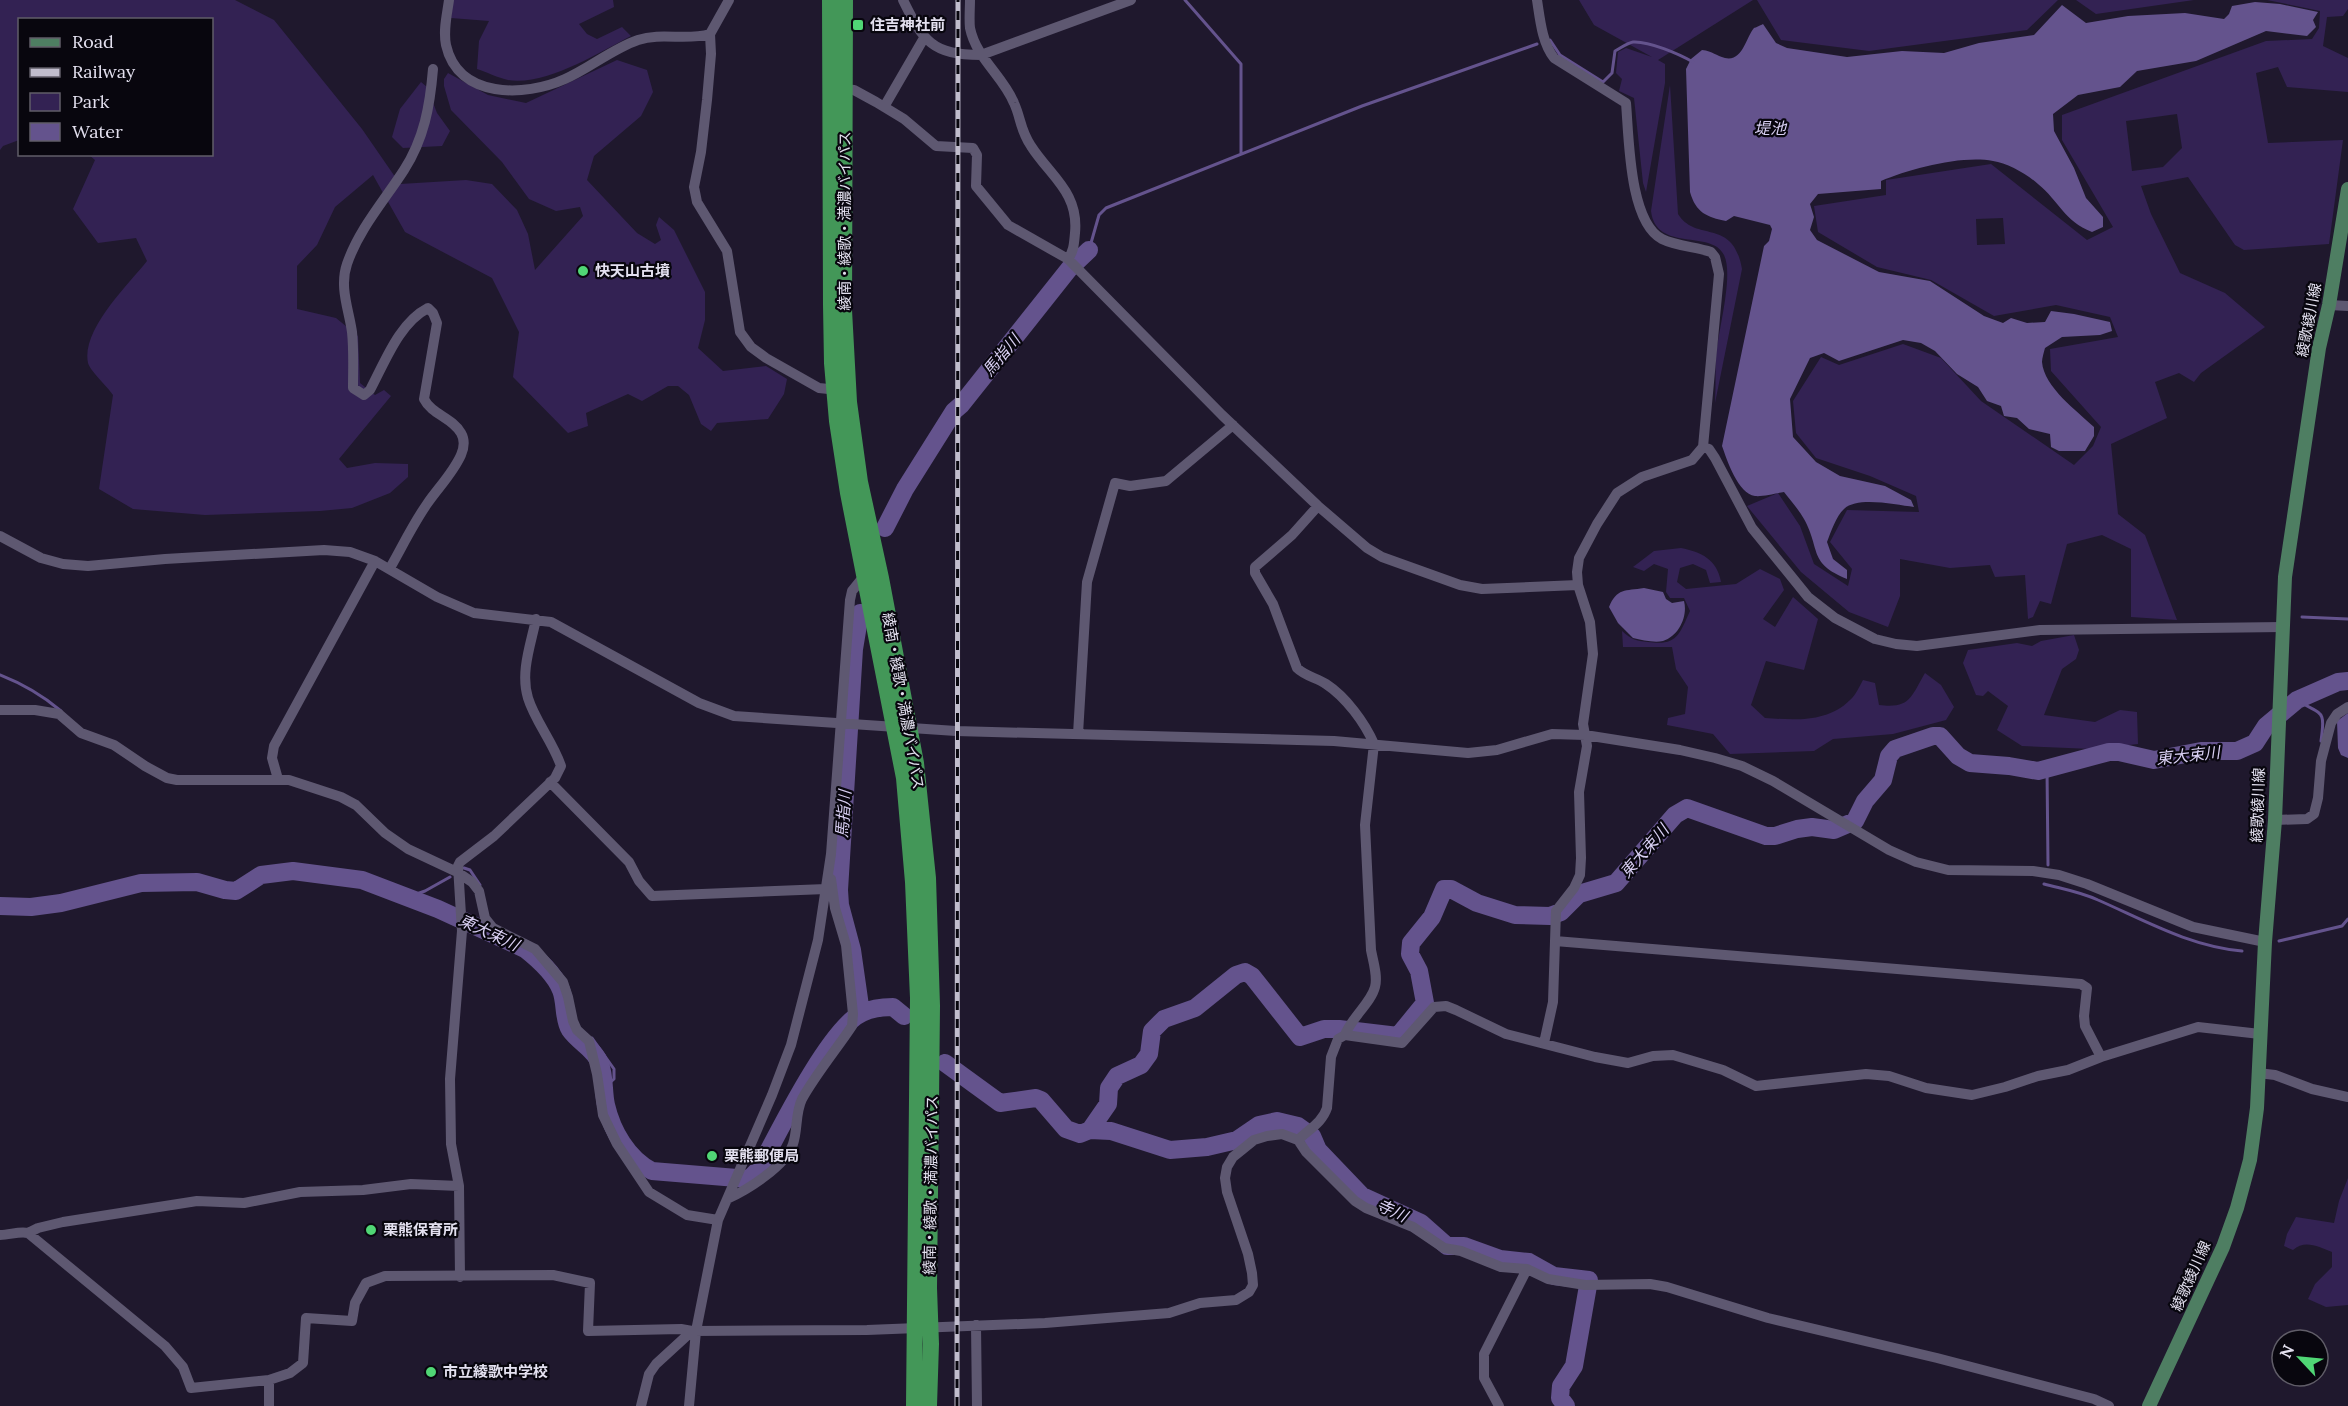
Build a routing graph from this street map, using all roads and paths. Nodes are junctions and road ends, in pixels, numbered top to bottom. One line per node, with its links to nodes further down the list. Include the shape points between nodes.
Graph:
1 (449, 0): 9 (street, via 446,46 453,64 487,89 536,90 636,41 655,36 699,38)
2 (729, 0): 9 (street)
3 (830, 0): 19 (highway, 綾南・綾歌・満濃バイパス, via 831,305)
4 (845, 0): 13 (highway, 綾南・綾歌・満濃バイパス)
5 (903, 0): 10 (street)
6 (970, 0): 11 (street, via 970,28)
7 (1131, 0): 11 (street)
8 (1537, 0): 21 (street, via 1545,40 1554,58 1626,103 1634,180 1639,207 1648,225 1664,240 1711,252 1716,257 1719,274)
9 (710, 34): 19 (street, via 707,100 694,187 697,202 727,251 740,332 765,358 819,388)
10 (924, 38): 11 (street, via 941,49); 14 (street)
11 (981, 55): 16 (street, via 1015,103 1019,124 1031,146 1061,182 1075,211)
12 (433, 69): 25 (street, via 423,131 405,169 364,226 346,265 343,283 354,352 352,388 364,395 370,390 411,319 428,308 437,323 424,399 429,408 453,423 464,441 456,465)
13 (845, 89): 14 (street); 19 (highway, 綾南・綾歌・満濃バイパス)
14 (884, 107): 16 (street, via 936,146 973,147 977,155 976,186 981,194 1008,225)
15 (2348, 189): 17 (main road, 綾歌綾川線)
16 (1072, 263): 20 (street)
17 (2329, 305): 18 (street); 29 (main road, 綾歌綾川線, via 2319,348 2285,577)
18 (2348, 306)
19 (841, 390): 26 (highway, 綾南・綾歌・満濃バイパス, via 848,493); 33 (highway, 綾南・綾歌・満濃バイパス, via 881,578)
20 (1233, 425): 22 (street); 34 (street, via 1166,481 1130,486 1115,483 1087,582)
21 (1704, 447): 27 (street, via 1692,460 1642,477 1617,494 1579,558); 29 (street, via 1715,458 1752,528 1808,597 1835,618 1875,639 1917,646 2040,630)
22 (1318, 506): 27 (street, via 1382,557 1460,585 1482,589); 36 (street, via 1255,567 1255,573 1273,604 1297,668 1336,691)
23 (0, 536): 24 (street, via 41,558 88,566 324,550 350,552)
24 (375, 561): 25 (street); 37 (street, via 274,746 272,758)
25 (390, 568): 28 (street, via 455,606 484,614)
26 (865, 575): 32 (street, via 850,600); 33 (highway, 綾南・綾歌・満濃バイパス)
27 (1578, 585): 35 (street, via 1590,622 1593,654 1583,724)
28 (536, 619): 32 (street, via 551,622 717,711 734,716); 38 (street, via 525,684 528,700 561,766)
29 (2283, 627): 39 (main road, 綾歌綾川線)
30 (2348, 707): 39 (street, via 2331,723 2314,814 2307,819)
31 (0, 710): 37 (street, via 59,714 81,733 114,745 167,778 267,781)
32 (847, 723): 33 (street); 40 (street)
33 (902, 727): 34 (street); 60 (highway, 綾南・綾歌・満濃バイパス, via 916,763 931,945)
34 (1078, 734): 36 (street)
35 (1585, 735): 36 (street, via 1552,734 1475,753); 43 (street, via 1580,875 1555,914); 44 (street, via 1729,761 1773,781 1902,856 1932,867 2059,875 2193,927)
36 (1374, 744): 45 (street, via 1365,825 1375,988)
37 (277, 777): 41 (street, via 341,797 408,849)
38 (550, 782): 41 (street, via 494,836 460,862); 42 (street, via 629,862 652,896)
39 (2275, 820): 44 (main road, 綾歌綾川線)
40 (829, 869): 42 (street); 53 (street, via 846,945 853,1019 803,1098 796,1113 793,1144 784,1160)
41 (457, 872): 52 (street, via 460,919 450,1079 451,1144); 54 (street, via 479,891 485,918 493,928 528,944 563,982 573,1021 589,1041 603,1114 617,1144 649,1192 687,1215)
42 (826, 889): 53 (street, via 812,967 791,1045)
43 (1555, 941): 47 (street, via 1553,1002); 48 (street, via 2080,984 2087,988 2085,1026)
44 (2265, 942): 46 (main road, 綾歌綾川線)
45 (1347, 1031): 47 (street, via 1402,1043 1431,1009 1446,1006 1506,1034); 51 (street, via 1338,1039 1331,1057 1327,1108 1321,1121)
46 (2260, 1034): 48 (street, via 2198,1027); 49 (main road, 綾歌綾川線)
47 (1544, 1043): 48 (street, via 1628,1063 1653,1056 1673,1056 1723,1070 1763,1087 1866,1074 1972,1095 2068,1070)
48 (2101, 1057)
49 (2258, 1073): 50 (street); 71 (main road, 綾歌綾川線, via 2250,1160 2237,1208 2223,1247)
50 (2348, 1096)
51 (1303, 1135): 57 (street, via 1348,1193 1366,1208 1413,1227 1443,1248 1501,1267); 59 (street, via 1282,1134 1254,1140 1227,1167 1227,1192 1252,1272 1253,1285 1244,1296 1169,1313)
52 (459, 1186): 55 (street, via 411,1184 282,1194 244,1203 197,1201 63,1222); 58 (street)
53 (727, 1199): 54 (street)
54 (718, 1220): 61 (street)
55 (28, 1233): 56 (street); 62 (street, via 165,1346 183,1367 191,1388)
56 (0, 1235)
57 (1527, 1269): 63 (street, via 1484,1354 1484,1378); 70 (street, via 1548,1280 1667,1287 1768,1318 1937,1358)
58 (460, 1276): 61 (street, via 553,1275 590,1283 588,1331); 62 (street, via 386,1276 366,1282 355,1303 352,1320 306,1318 303,1363 290,1373)
59 (976, 1325): 60 (street); 69 (street)
60 (923, 1327): 61 (street); 67 (highway, 綾南・綾歌・満濃バイパス); 68 (highway, 綾南・綾歌・満濃バイパス)
61 (694, 1331): 65 (street, via 656,1364); 66 (street)
62 (269, 1380): 64 (street)
63 (1495, 1404)
64 (269, 1406)
65 (640, 1406)
66 (689, 1406)
67 (914, 1406)
68 (929, 1406)
69 (977, 1406)
70 (2109, 1406)
71 (2149, 1406)

